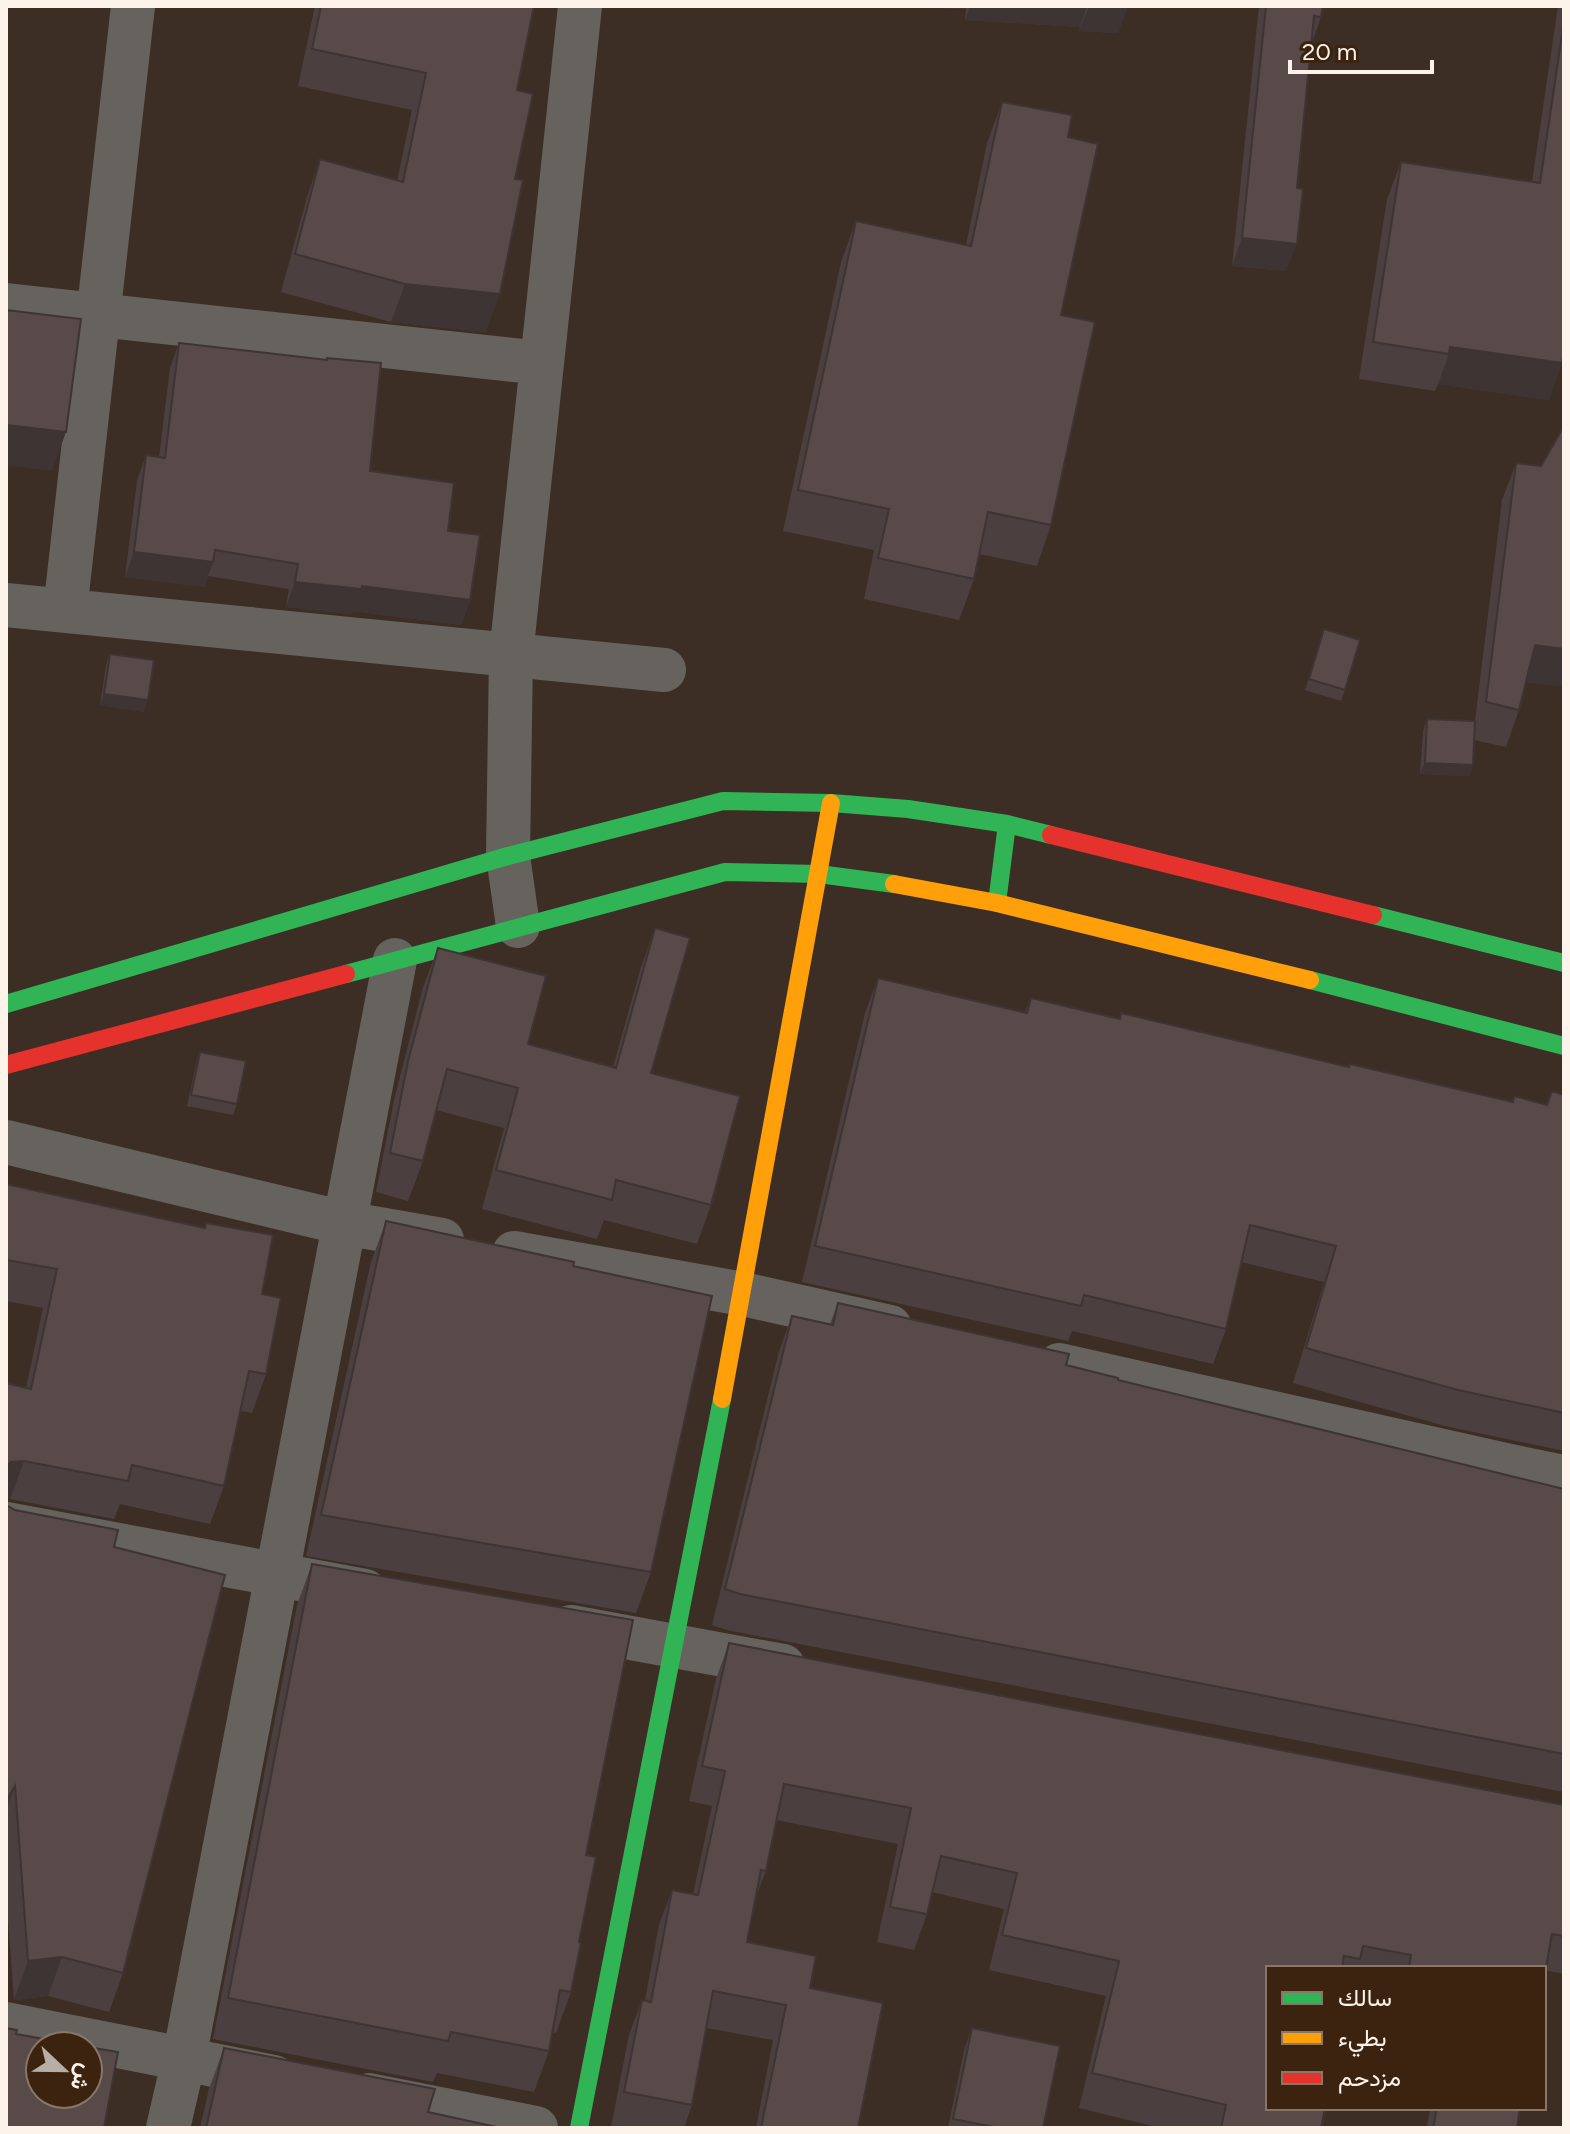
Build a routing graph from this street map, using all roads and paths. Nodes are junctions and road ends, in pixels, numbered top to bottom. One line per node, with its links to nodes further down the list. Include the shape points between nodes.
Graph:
1 (133, 6): 4 (street)
2 (580, 6): 5 (street)
3 (6, 305): 4 (street)
4 (98, 315): 5 (street); 7 (street)
5 (542, 363): 8 (street)
6 (6, 605): 7 (street)
7 (65, 611): 8 (street)
8 (511, 655): 9 (street); 12 (street)
9 (664, 670)
10 (831, 803): 11 (main road); 12 (main road, via 723,801); 13 (main road)
11 (1007, 824): 14 (main road); 17 (main road)
12 (508, 856): 15 (street); 18 (main road)
13 (819, 874): 14 (main road); 15 (main road, via 725,872); 23 (main road)
14 (997, 903): 19 (main road)
15 (518, 926): 16 (main road)
16 (395, 960): 20 (main road); 22 (street)
17 (1564, 963)
18 (6, 1004)
19 (1564, 1046)
20 (6, 1065)
21 (6, 1142): 22 (street)
22 (344, 1223): 23 (street); 28 (street)
23 (743, 1294): 24 (street); 31 (main road)
24 (927, 1335)
25 (1019, 1356): 26 (street)
26 (1564, 1477)
27 (6, 1524): 28 (street)
28 (276, 1576): 29 (street); 34 (street)
29 (399, 1597)
30 (536, 1621): 31 (street)
31 (674, 1645): 32 (street); 37 (main road)
32 (814, 1672)
33 (6, 2024): 34 (street)
34 (184, 2059): 35 (street); 36 (street)
35 (168, 2128)
36 (536, 2128)
37 (579, 2128)

